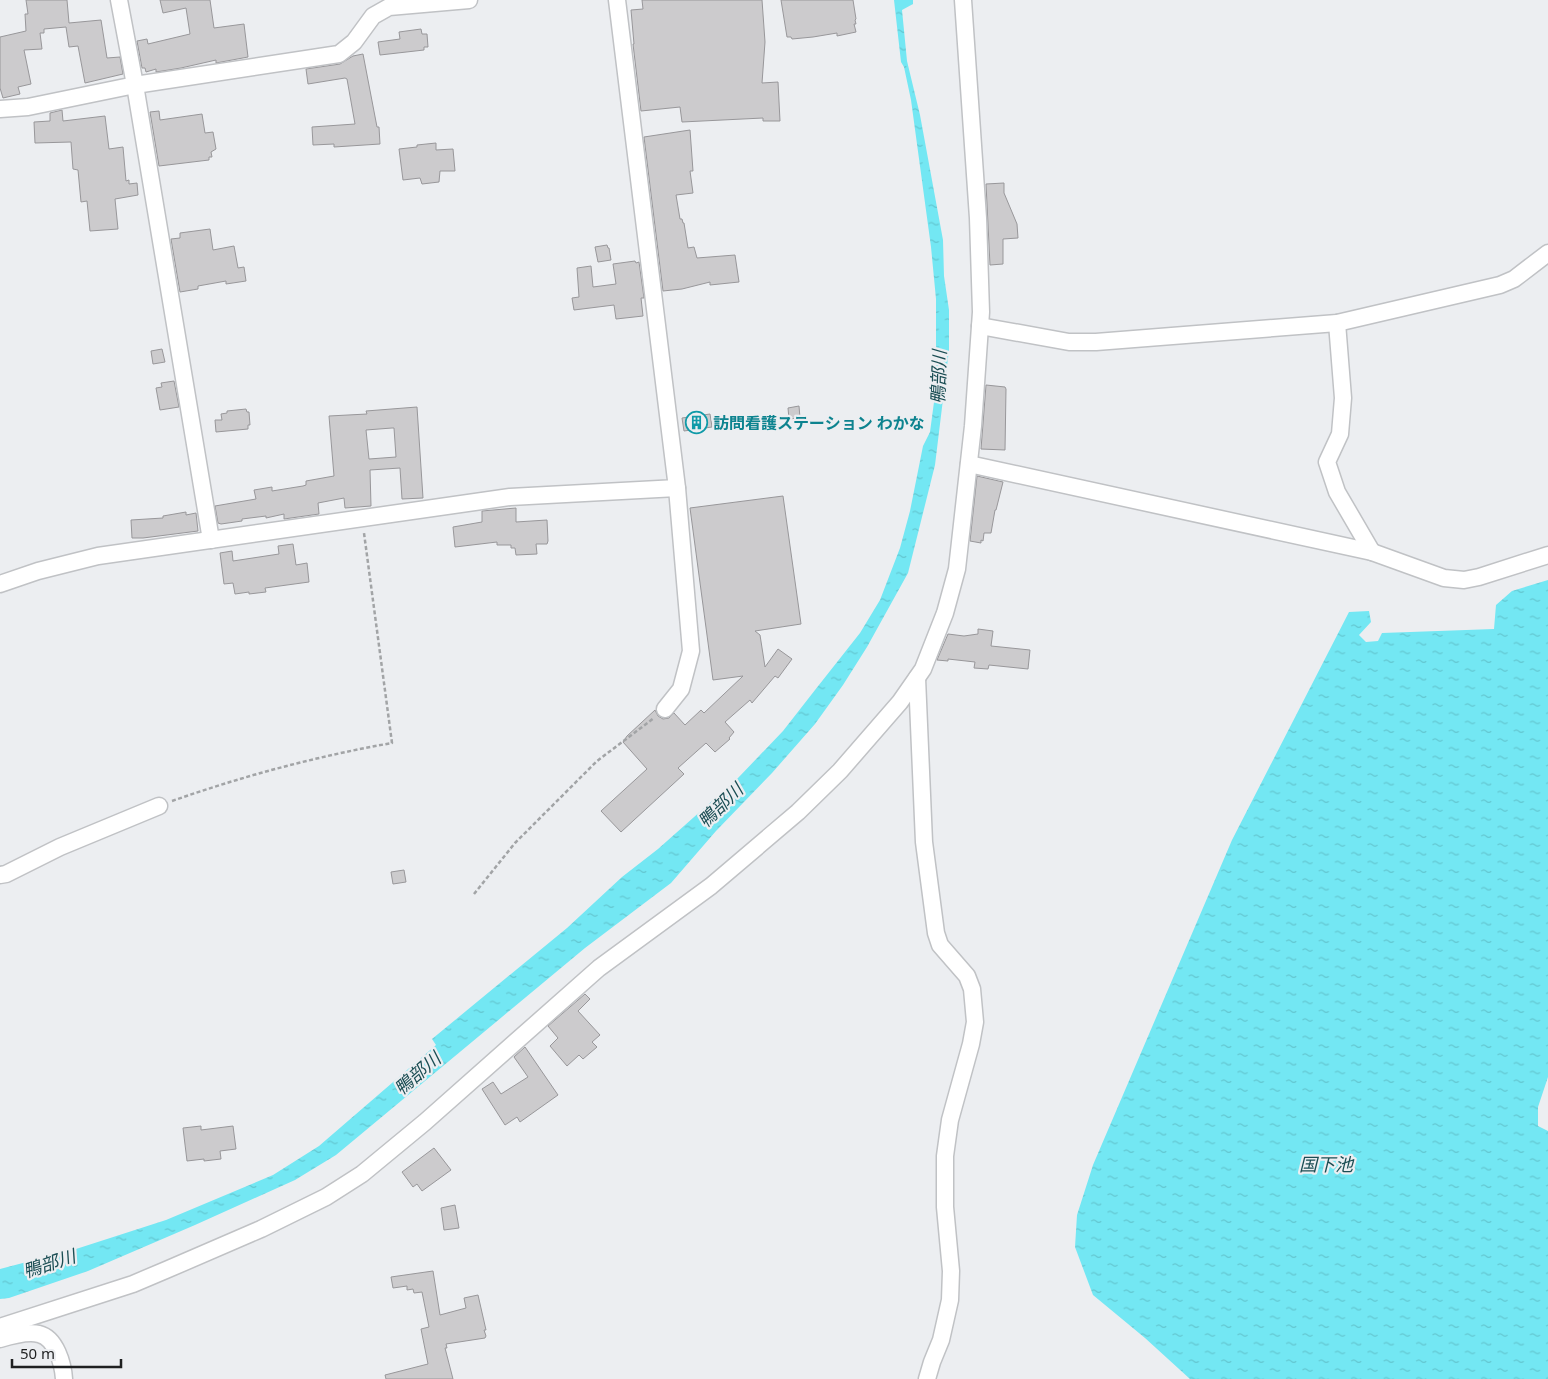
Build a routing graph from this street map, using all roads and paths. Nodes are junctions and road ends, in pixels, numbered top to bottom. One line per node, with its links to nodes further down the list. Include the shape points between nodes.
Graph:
1 (119, 0): 5 (street)
2 (469, 0): 5 (street, via 390,7 373,16 354,42 339,54)
3 (617, 0): 11 (street)
4 (963, 0): 9 (street, via 978,218)
5 (135, 85): 6 (street, via 28,107); 13 (street)
6 (0, 109)
7 (1548, 253): 8 (street, via 1514,279 1500,285)
8 (1337, 323): 9 (street, via 1096,342 1069,342); 14 (street, via 1343,398 1340,434 1327,462 1337,492)
9 (980, 326): 10 (street)
10 (969, 464): 14 (street); 17 (street, via 957,569 945,613)
11 (677, 488): 12 (street, via 510,497); 18 (street, via 691,651 681,689)
12 (362, 519): 13 (street); 19 (path, via 392,743 226,783)
13 (211, 540): 16 (street, via 98,556)
14 (1372, 552): 15 (street, via 1444,578 1464,580)
15 (1548, 555)
16 (0, 584)
17 (917, 678): 22 (street, via 840,770 798,812 711,886 599,968 433,1116 362,1174 326,1197 261,1229 133,1284); 25 (street, via 924,842 936,933 940,945 966,976 972,989 975,1022 972,1044 950,1120 945,1156 950,1300)
18 (665, 709): 21 (path, via 598,761 515,843)
19 (159, 806): 20 (street)
20 (0, 875)
21 (474, 894)
22 (0, 1327)
23 (0, 1339): 24 (street, via 16,1334 39,1334 51,1342 58,1353)
24 (64, 1379)
25 (927, 1379)

